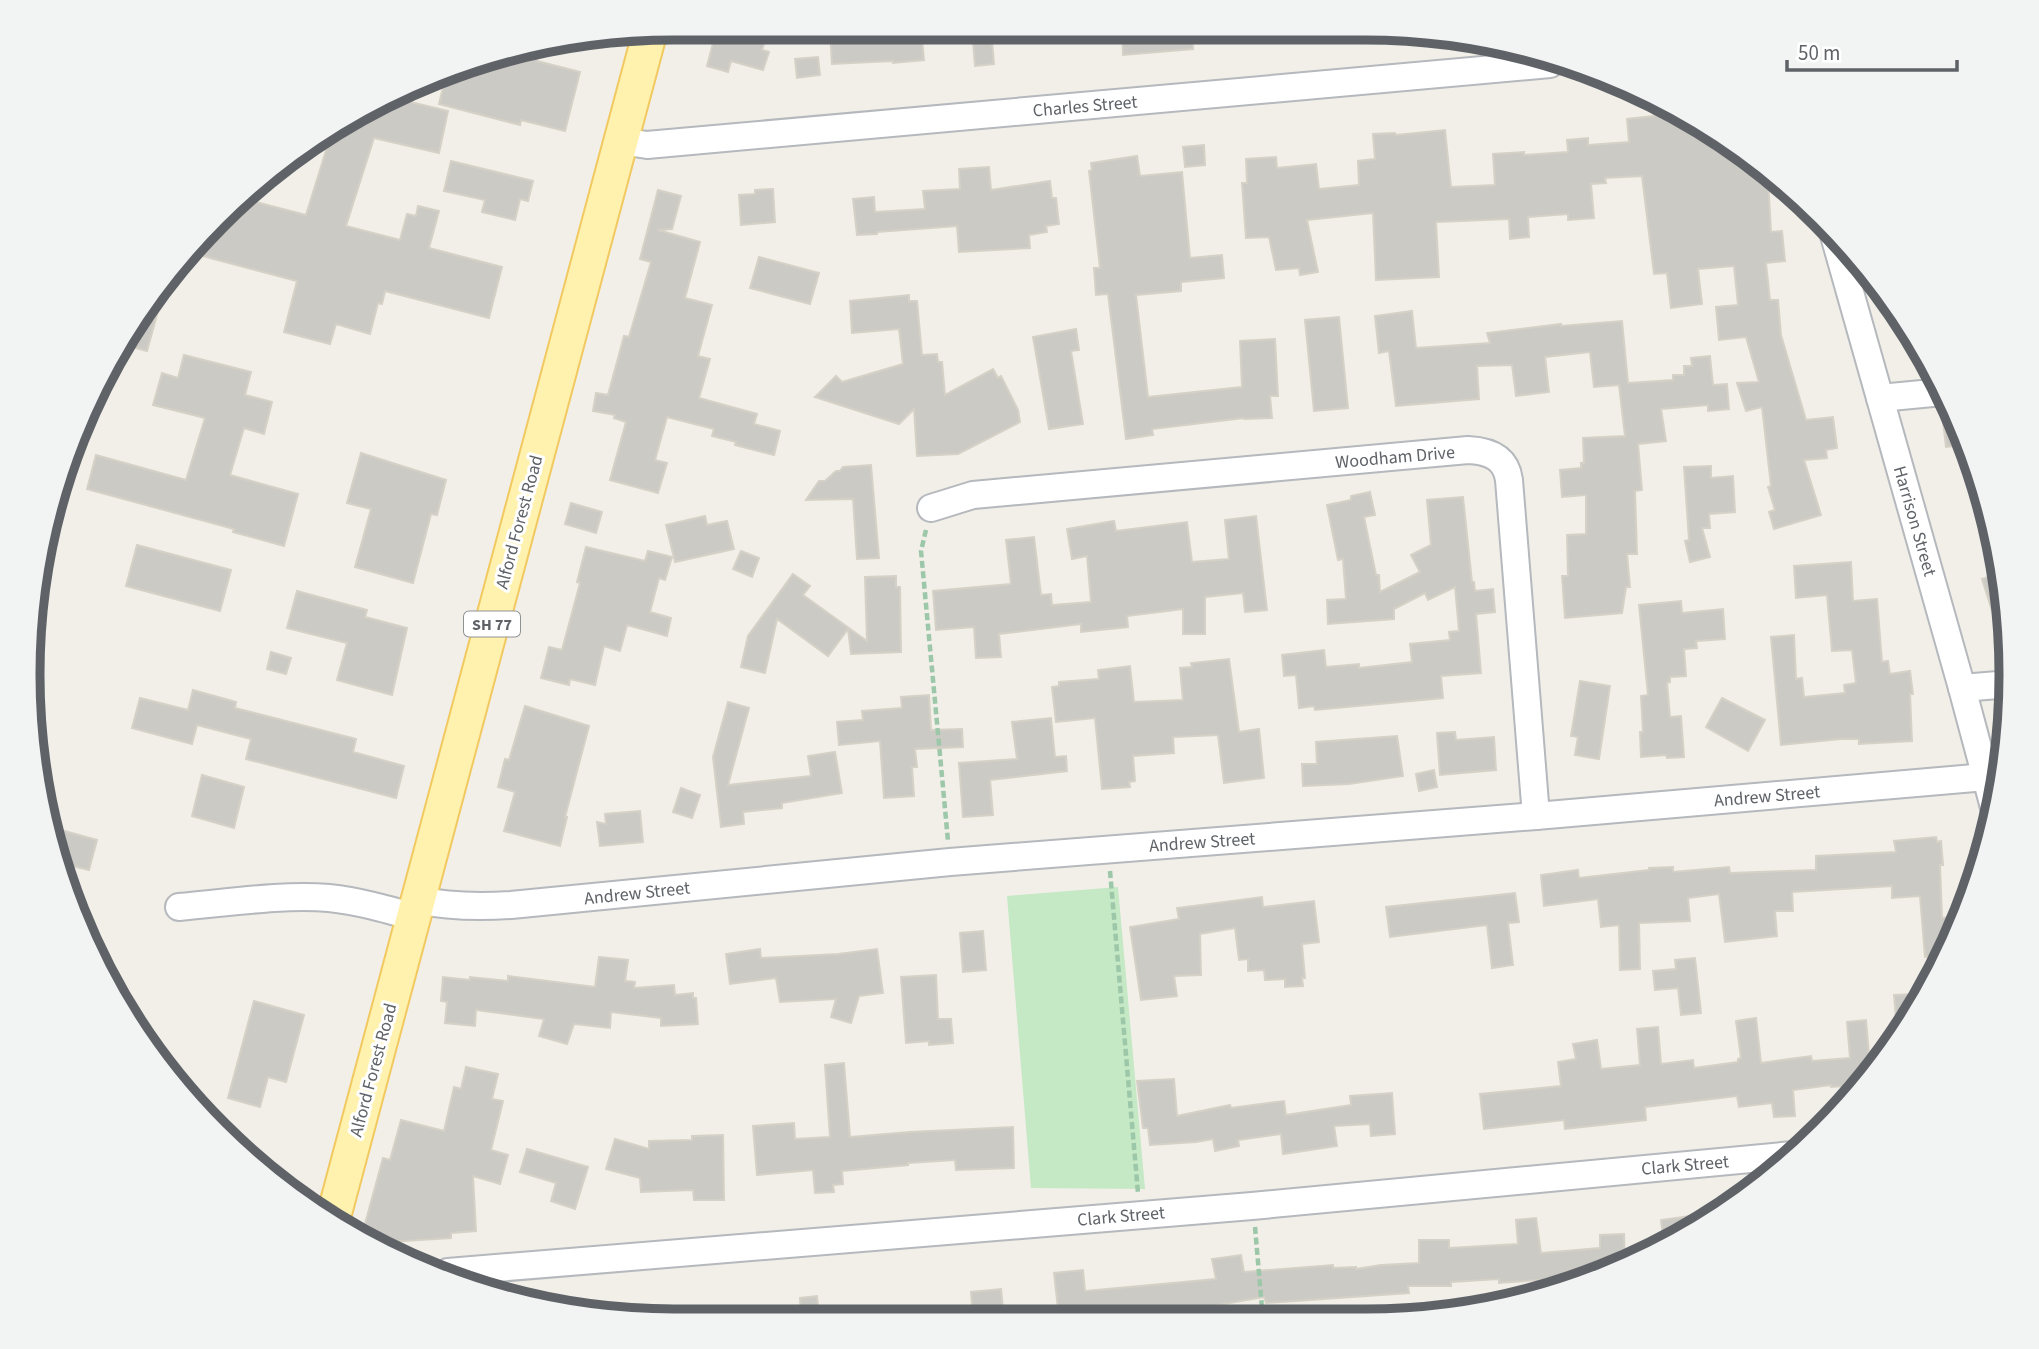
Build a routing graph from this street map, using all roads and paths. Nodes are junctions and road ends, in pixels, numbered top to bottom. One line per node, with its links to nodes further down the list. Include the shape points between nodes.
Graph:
1 (648, 41): 3 (main road, Alford Forest Road / SH 77)
2 (1539, 65): 3 (street, Charles Street, via 647,145)
3 (621, 141): 16 (main road, Alford Forest Road / SH 77)
4 (1839, 254): 6 (street, Harrison Street)
5 (1932, 393): 6 (street)
6 (1880, 398): 9 (street, Harrison Street)
7 (931, 508): 12 (street, Woodham Drive, via 972,495 1468,450 1494,455 1508,471); 13 (path, via 921,551)
8 (1998, 685): 9 (street)
9 (1962, 688): 10 (street, Harrison Street)
10 (1986, 777): 11 (street, Harrison Street); 12 (street, Andrew Street)
11 (1989, 787)
12 (1536, 816): 16 (street, Andrew Street, via 950,862 511,905)
13 (948, 838)
14 (1111, 880): 18 (path)
15 (179, 907): 16 (street, Andrew Street, via 329,898)
16 (416, 908): 19 (main road, Alford Forest Road / SH 77)
17 (1776, 1157): 21 (street, Clark Street, via 1252,1206)
18 (1138, 1191)
19 (335, 1210)
20 (1254, 1223): 22 (path)
21 (461, 1271)
22 (1262, 1309)

